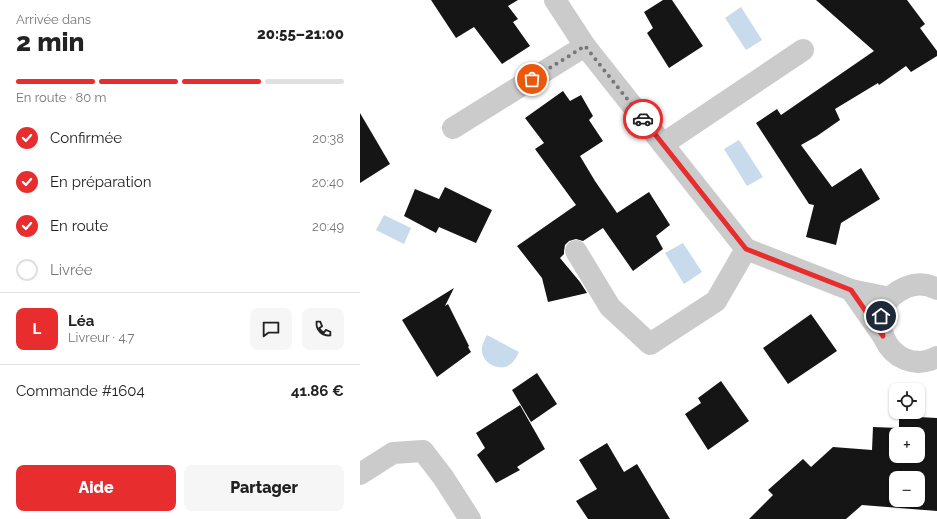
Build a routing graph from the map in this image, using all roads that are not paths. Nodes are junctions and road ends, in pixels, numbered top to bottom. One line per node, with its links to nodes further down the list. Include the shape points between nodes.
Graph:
1 (555, 0): 2 (street)
2 (585, 46): 4 (street); 5 (street)
3 (803, 50): 5 (street)
4 (453, 128)
5 (663, 144): 6 (street)
6 (746, 249): 7 (street, via 716,301 650,344 610,307); 9 (street)
7 (576, 251)
8 (937, 288): 10 (street, via 923,284 911,285 899,290)
9 (851, 290): 10 (street); 11 (street)
10 (890, 298): 11 (street, via 881,316)
11 (883, 336): 12 (street, via 889,348 910,361 923,362)
12 (937, 357)
13 (360, 474): 14 (street, via 393,453 423,450 444,477)
14 (470, 519)

